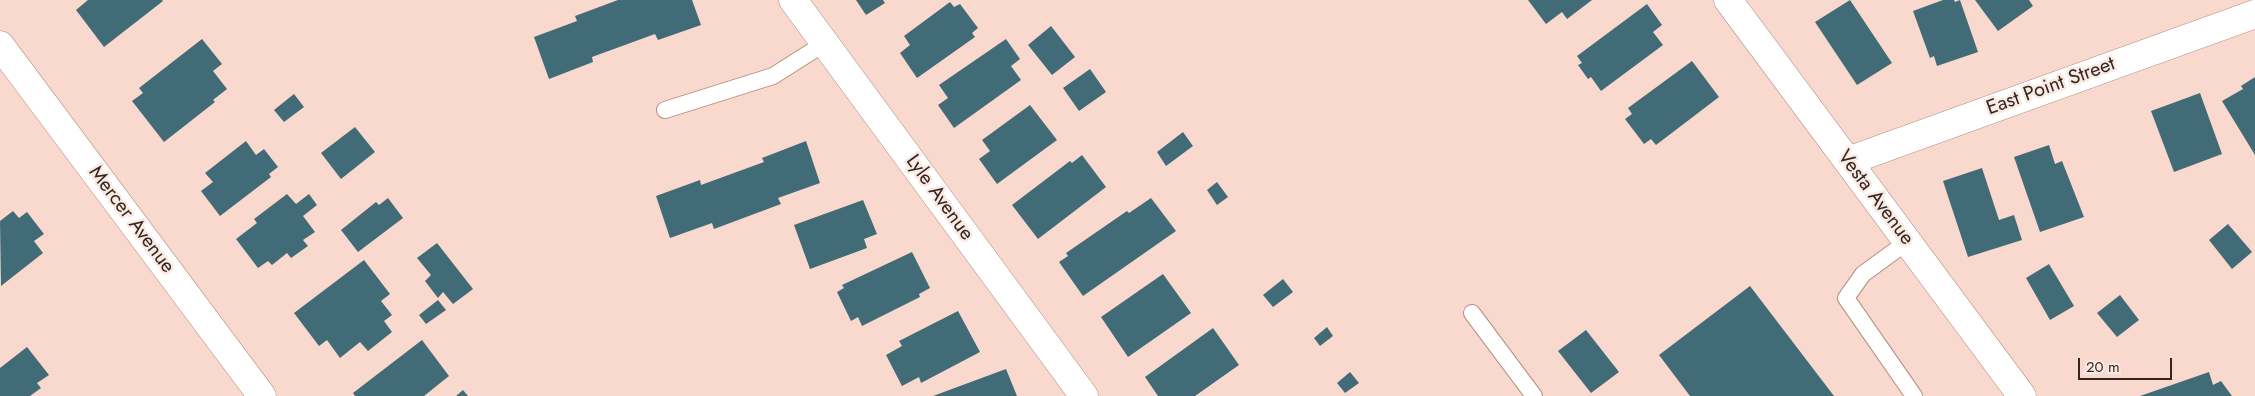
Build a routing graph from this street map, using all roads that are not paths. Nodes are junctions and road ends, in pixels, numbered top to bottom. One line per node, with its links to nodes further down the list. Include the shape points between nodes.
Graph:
1 (793, 0): 4 (street, Lyle Avenue)
2 (1728, 0): 7 (street, Vesta Avenue)
3 (2255, 14): 7 (street, East Point Street)
4 (825, 43): 6 (lane, via 773,76); 11 (street, Lyle Avenue)
5 (0, 45): 10 (street, Mercer Avenue)
6 (666, 110)
7 (1848, 161): 8 (street, Vesta Avenue)
8 (1908, 242): 13 (lane, via 1863,274 1846,298); 14 (street, Vesta Avenue)
9 (1472, 313): 12 (lane)
10 (262, 396)
11 (1084, 396)
12 (1534, 396)
13 (1914, 396)
14 (2022, 396)

